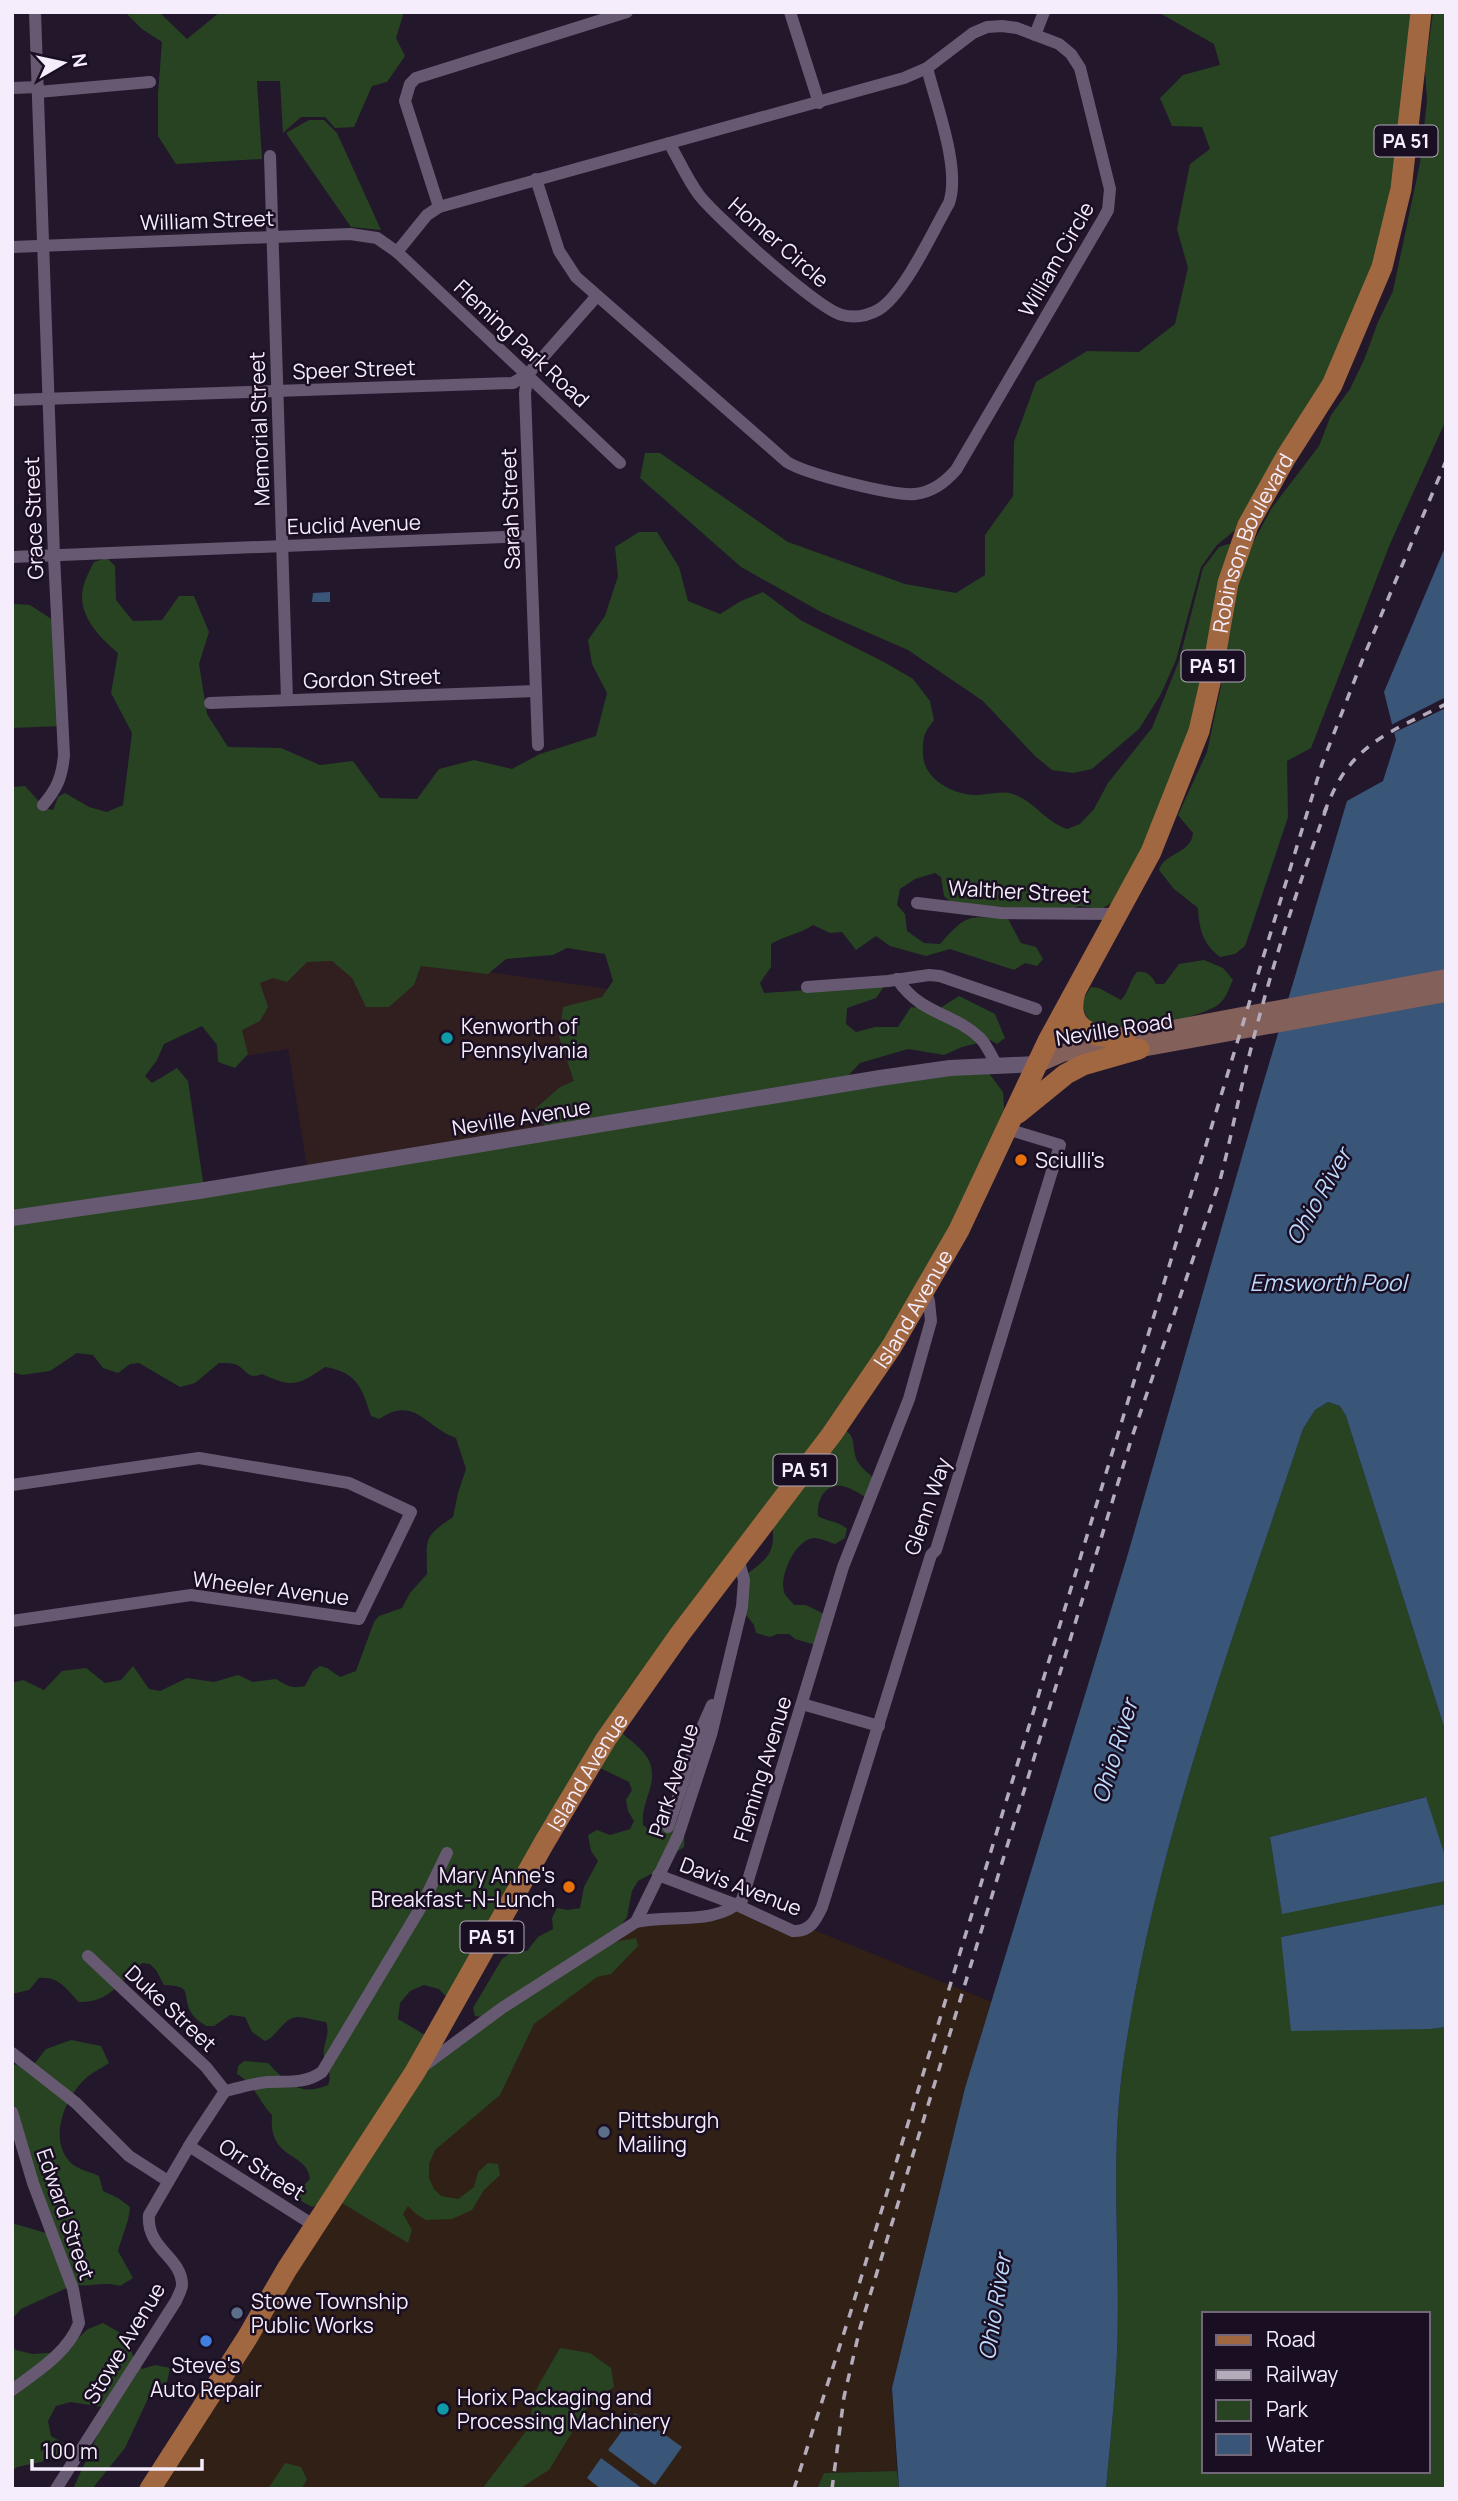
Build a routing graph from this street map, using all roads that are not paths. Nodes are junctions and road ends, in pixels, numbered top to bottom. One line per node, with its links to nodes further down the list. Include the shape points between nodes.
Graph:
1 (35, 12): 10 (street, Grace Street)
2 (627, 12): 15 (street, via 416,78 410,84 405,101)
3 (790, 12): 11 (street)
4 (1044, 12): 6 (street)
5 (1421, 12): 36 (main road, Robinson Boulevard / PA 51, via 1401,189 1382,267 1332,385 1248,525 1228,583 1199,731 1151,852)
6 (1035, 35): 7 (street, William Circle, via 987,27); 20 (street, William Circle, via 1059,44 1080,68 1111,199 956,470 930,491 897,492 797,468)
7 (927, 68): 11 (street, William Circle); 12 (street, Homer Circle, via 951,162 953,192 895,296 863,316 841,315 816,302 693,187)
8 (150, 82): 10 (street)
9 (12, 88): 10 (street)
10 (38, 90): 17 (street, Grace Street)
11 (819, 103): 12 (street, William Circle)
12 (669, 143): 14 (street, William Circle)
13 (270, 156): 16 (street, Memorial Street)
14 (536, 179): 15 (street, William Circle); 20 (street, William Circle, via 559,251 576,278)
15 (439, 207): 19 (street, William Circle)
16 (272, 237): 17 (street, William Street); 19 (street, William Street, via 364,234); 22 (street, Memorial Street)
17 (43, 245): 18 (street, William Street); 23 (street, Grace Street)
18 (12, 247)
19 (397, 252): 21 (street, Fleming Park Road)
20 (596, 297): 21 (street)
21 (528, 374): 22 (street, Speer Street, via 513,383); 25 (street, Fleming Park Road); 26 (street, Sarah Street)
22 (277, 391): 23 (street, Speer Street); 27 (street, Memorial Street)
23 (48, 398): 24 (street, Speer Street); 28 (street, Grace Street)
24 (12, 400)
25 (620, 463)
26 (530, 536): 27 (street, Euclid Avenue); 30 (street, Sarah Street)
27 (282, 546): 28 (street, Euclid Avenue); 31 (street, Memorial Street)
28 (54, 556): 29 (street, Euclid Avenue); 34 (street, Grace Street, via 64,755 57,789)
29 (12, 557)
30 (536, 691): 31 (street, Gordon Street); 33 (street, Sarah Street)
31 (287, 700): 32 (street, Gordon Street)
32 (210, 703)
33 (538, 744)
34 (43, 805)
35 (917, 903): 36 (street, Walther Street, via 1001,913)
36 (1118, 914): 39 (main road, Robinson Boulevard / PA 51)
37 (1446, 978): 43 (main road, Neville Road)
38 (897, 979): 40 (street); 42 (street, via 940,976); 46 (street, via 918,1003 973,1032)
39 (1078, 983): 44 (main road, via 1073,1000 1079,1026 1098,1037); 45 (main road, Robinson Boulevard / PA 51)
40 (807, 987)
41 (1446, 993): 43 (main road, Neville Road)
42 (1036, 1009)
43 (1192, 1031): 44 (main road, Neville Road)
44 (1132, 1044): 45 (main road, Neville Road, via 1062,1053); 47 (main road, via 1066,1074)
45 (1037, 1064): 46 (street, Neville Avenue); 47 (main road, Island Avenue / PA 51)
46 (997, 1066): 48 (street, Neville Avenue, via 880,1078)
47 (1009, 1124): 49 (main road, Island Avenue / PA 51); 55 (street, Glenn Way, via 1059,1145)
48 (12, 1218)
49 (925, 1291): 51 (main road, Island Avenue / PA 51, via 832,1434); 54 (street, Fleming Avenue, via 930,1321 909,1399 843,1567)
50 (12, 1485): 52 (street, Wheeler Avenue, via 199,1458 349,1483 411,1512 359,1619 191,1595)
51 (738, 1558): 53 (street, Park Avenue, via 744,1580 742,1607); 64 (main road, Island Avenue / PA 51, via 606,1739)
52 (12, 1621)
53 (721, 1686): 56 (street, Park Avenue); 58 (street, Park Avenue, via 678,1836)
54 (802, 1704): 55 (street); 59 (street, Fleming Avenue, via 745,1892)
55 (879, 1726): 61 (street, Glenn Way, via 831,1882)
56 (668, 1827)
57 (447, 1853): 65 (street, via 421,1907 322,2072 311,2080 267,2082)
58 (658, 1875): 59 (street, Davis Avenue); 60 (street, Park Avenue)
59 (737, 1905): 60 (street, via 709,1916); 61 (street, Davis Avenue, via 793,1931)
60 (636, 1922): 64 (street, via 502,2008)
61 (809, 1928)
62 (88, 1956): 65 (street, Duke Street, via 206,2067)
63 (12, 2053): 68 (street, via 76,2103 129,2156)
64 (415, 2072): 69 (main road, Island Avenue / PA 51)
65 (225, 2091): 67 (street)
66 (12, 2112): 70 (street, Edward Street, via 73,2289 79,2323 68,2343)
67 (189, 2146): 68 (street); 69 (street, Orr Street)
68 (168, 2181): 71 (street, Stowe Avenue, via 149,2215 148,2228 155,2244 177,2269 182,2285)
69 (315, 2226): 72 (main road, Island Avenue / PA 51)
70 (12, 2390)
71 (56, 2489)
72 (150, 2489)

